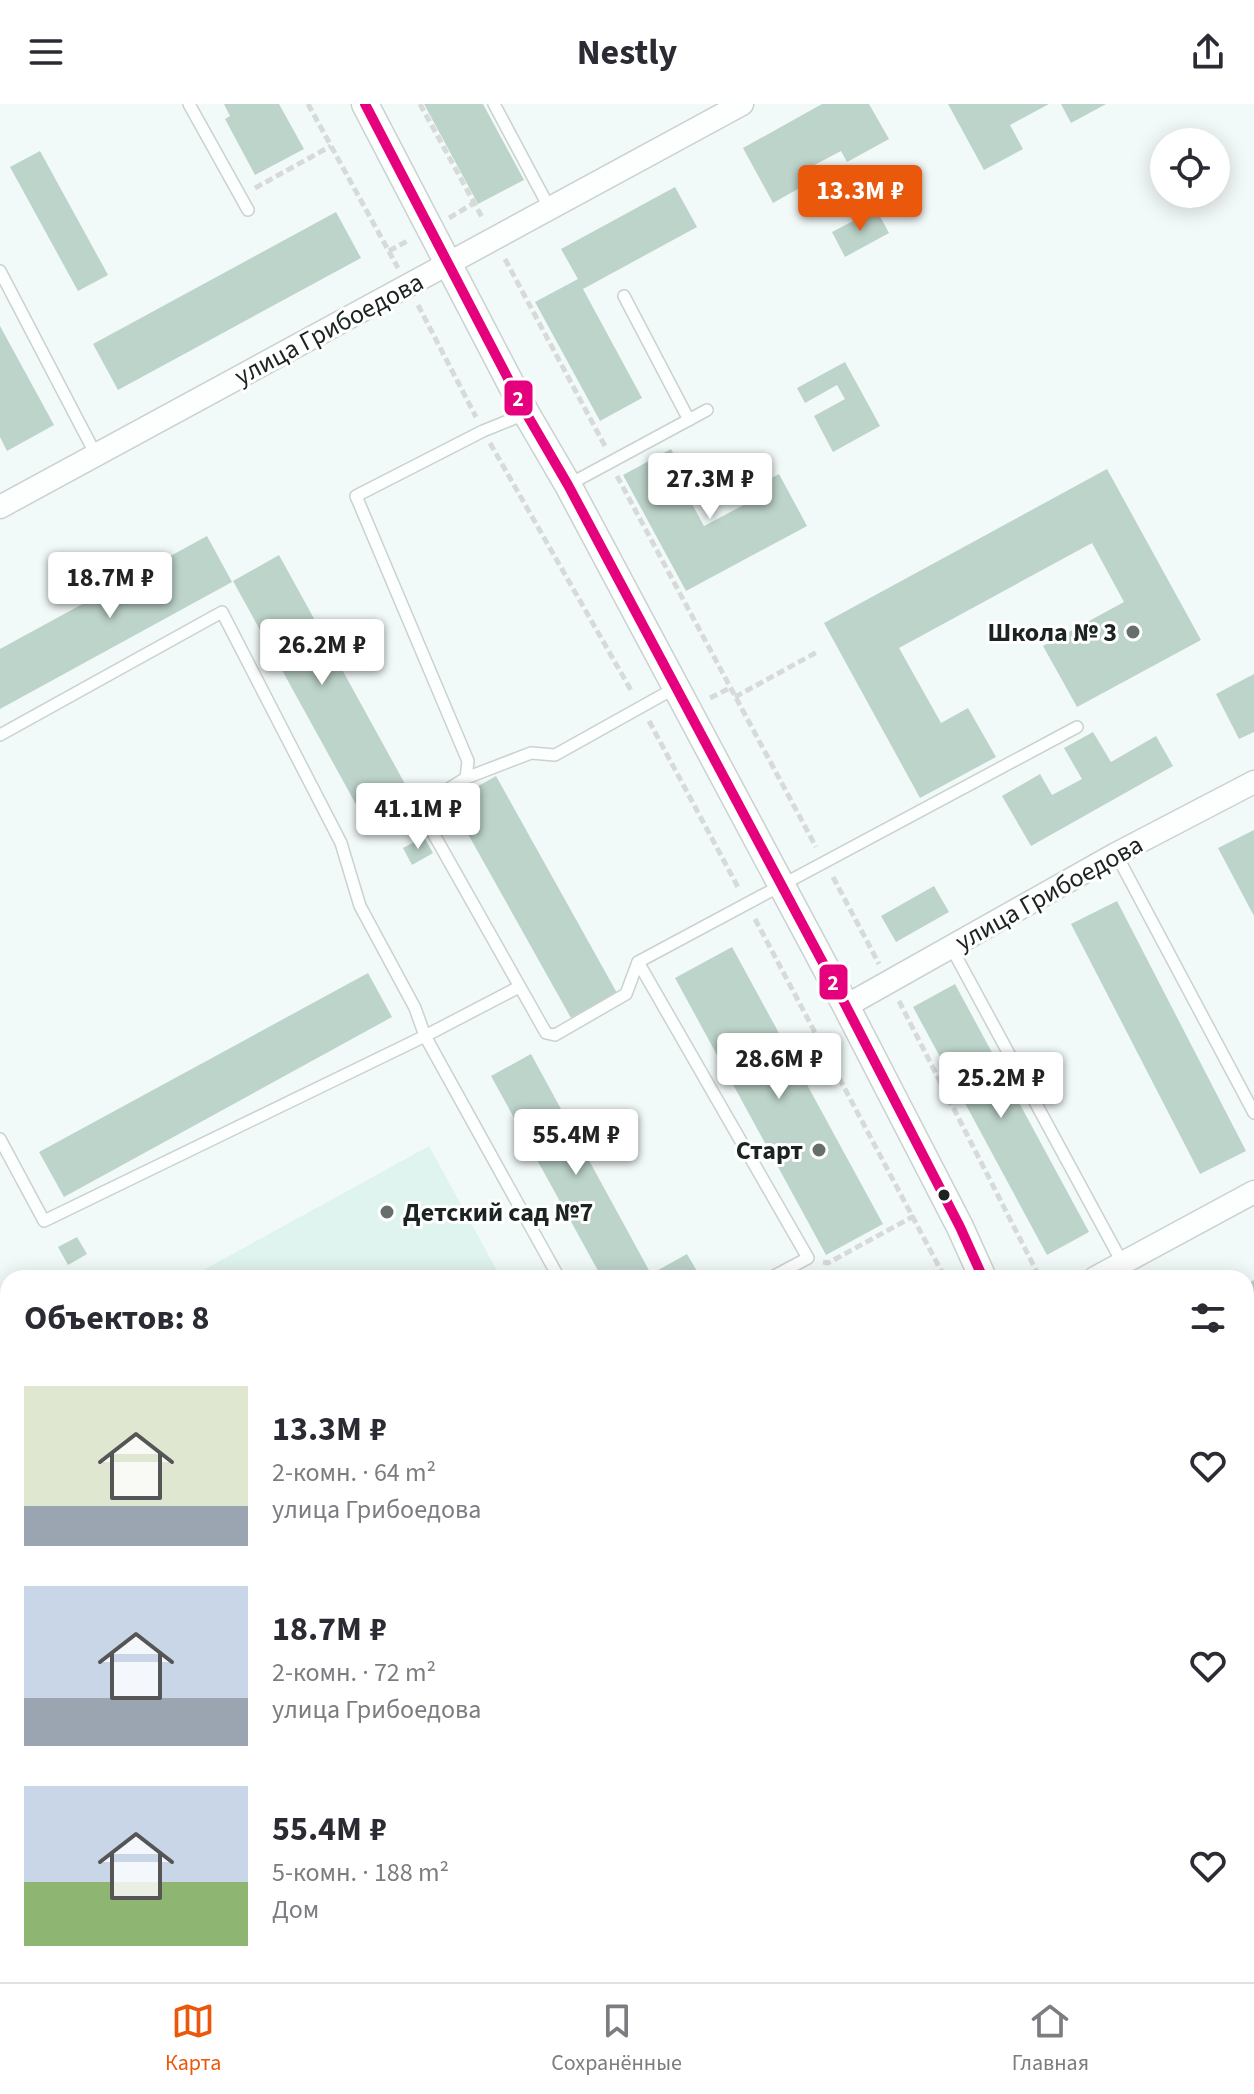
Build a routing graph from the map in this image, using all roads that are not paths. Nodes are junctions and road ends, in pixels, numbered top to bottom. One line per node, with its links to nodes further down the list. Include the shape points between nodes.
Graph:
1 (189, 104): 6 (lane)
2 (365, 104): 7 (street)
3 (494, 104): 5 (lane)
4 (742, 104): 5 (street, улица Грибоедова)
5 (550, 209): 7 (street, улица Грибоедова)
6 (248, 210)
7 (450, 264): 11 (street); 13 (street, улица Грибоедова)
8 (0, 271): 13 (lane)
9 (624, 296): 12 (lane)
10 (707, 410): 12 (lane)
11 (526, 413): 14 (street); 19 (lane, via 356,496 468,761)
12 (689, 420): 14 (lane)
13 (96, 455): 15 (street, улица Грибоедова)
14 (568, 485): 16 (street)
15 (0, 507)
16 (676, 687): 19 (lane, via 555,755 531,753); 22 (street)
17 (1077, 727): 22 (lane)
18 (0, 735): 27 (lane, via 222,612 341,843 360,906)
19 (466, 778): 25 (lane, via 419,808)
20 (1254, 782): 21 (street, улица Грибоедова)
21 (1116, 854): 23 (street, улица Грибоедова); 28 (lane)
22 (782, 886): 24 (lane); 26 (street)
23 (951, 947): 26 (street, улица Грибоедова); 31 (lane)
24 (638, 962): 25 (lane, via 626,994 555,1035 546,1033); 33 (lane, via 808,1258)
25 (519, 987): 27 (lane)
26 (846, 1006): 34 (street)
27 (425, 1036): 29 (lane, via 44,1221); 32 (lane)
28 (1254, 1113)
29 (0, 1139)
30 (1254, 1192): 31 (street)
31 (1123, 1264): 35 (street)
32 (555, 1270)
33 (785, 1270)
34 (979, 1270)
35 (1111, 1270)

